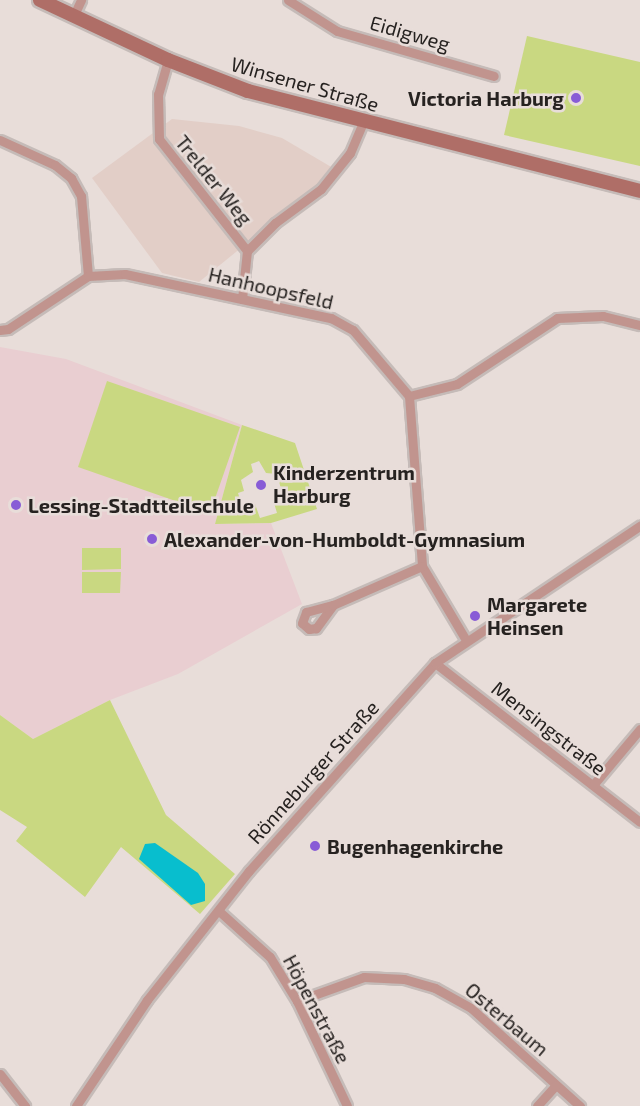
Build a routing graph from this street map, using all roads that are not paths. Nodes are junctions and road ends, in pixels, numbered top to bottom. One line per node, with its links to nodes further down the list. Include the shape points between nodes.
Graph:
1 (40, 0): 4 (main road, Winsener Straße)
2 (81, 0): 4 (street)
3 (288, 0): 6 (street, Eidigweg, via 337,31)
4 (74, 15): 5 (main road, Winsener Straße)
5 (168, 60): 7 (main road, Winsener Straße, via 248,91); 10 (street, Trelder Weg, via 158,94 159,139)
6 (494, 76)
7 (363, 122): 9 (main road, Winsener Straße); 10 (street, Trelder Weg, via 350,153 328,182 274,223)
8 (0, 140): 11 (street, via 55,165 71,178 81,196)
9 (640, 191)
10 (247, 251): 12 (street, Trelder Weg)
11 (88, 276): 12 (street, Hanhoopsfeld, via 125,274); 14 (street, via 8,329)
12 (242, 299): 15 (street, Hanhoopsfeld, via 331,318 353,330)
13 (640, 325): 15 (street, via 603,316 556,318 457,384)
14 (0, 330)
15 (409, 396): 17 (street)
16 (640, 526): 19 (street, Rönneburger Straße)
17 (422, 566): 18 (street); 19 (street)
18 (333, 605)
19 (466, 640): 20 (street, Rönneburger Straße)
20 (435, 663): 22 (street, Mensingstraße); 24 (street, Rönneburger Straße, via 308,801)
21 (640, 729): 22 (street)
22 (593, 785): 23 (street, Mensingstraße)
23 (640, 822)
24 (220, 912): 25 (street, Höpenstraße, via 270,957); 29 (street, Rönneburger Straße, via 147,1000)
25 (297, 1001): 27 (street, Osterbaum, via 356,978 419,982 471,1008); 30 (street, Höpenstraße)
26 (0, 1074): 28 (street)
27 (556, 1085): 31 (street); 32 (street, Osterbaum)
28 (25, 1106)
29 (76, 1106)
30 (347, 1106)
31 (537, 1106)
32 (580, 1106)

